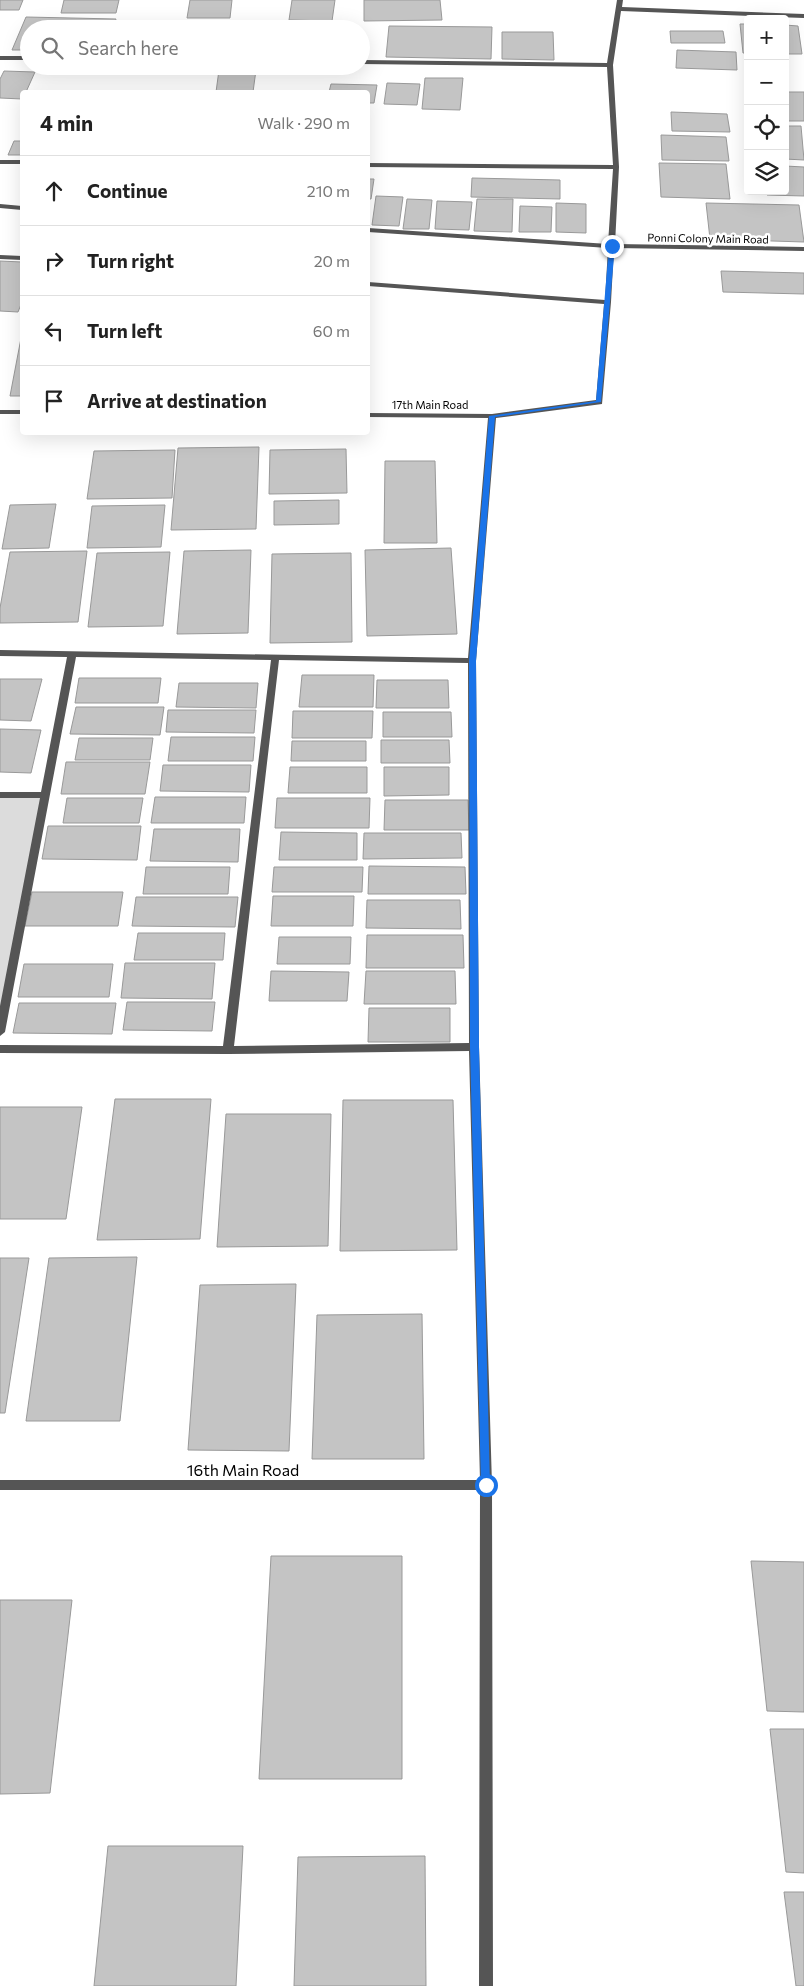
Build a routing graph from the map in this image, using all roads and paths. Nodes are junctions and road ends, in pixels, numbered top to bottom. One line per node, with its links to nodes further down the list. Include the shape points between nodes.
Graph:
1 (619, 5): 2 (street); 6 (street)
2 (804, 16)
3 (0, 58): 4 (street)
4 (20, 58)
5 (370, 62): 6 (street)
6 (610, 65): 10 (street)
7 (0, 162): 8 (street)
8 (20, 162)
9 (370, 165): 10 (street)
10 (616, 167): 14 (street)
11 (0, 206): 12 (street)
12 (20, 208)
13 (370, 230): 14 (street, Ponni Colony Main Road)
14 (612, 246): 15 (street, Ponni Colony Main Road); 19 (street)
15 (804, 250)
16 (0, 257): 17 (street)
17 (20, 258)
18 (370, 284): 19 (street)
19 (608, 302): 23 (street, 17th Main Road, via 598,402)
20 (0, 412): 21 (street)
21 (20, 412)
22 (370, 415): 23 (street, 17th Main Road)
23 (492, 416): 27 (street)
24 (0, 653): 25 (street)
25 (72, 654): 26 (street); 29 (street)
26 (275, 658): 27 (street); 33 (street)
27 (472, 661): 31 (street)
28 (0, 795): 29 (street)
29 (44, 795): 30 (street)
30 (0, 1032)
31 (474, 1047): 33 (street); 34 (street)
32 (0, 1049): 33 (street)
33 (228, 1050)
34 (486, 1485): 35 (street, 16th Main Road); 36 (street)
35 (0, 1486)
36 (486, 1986)

